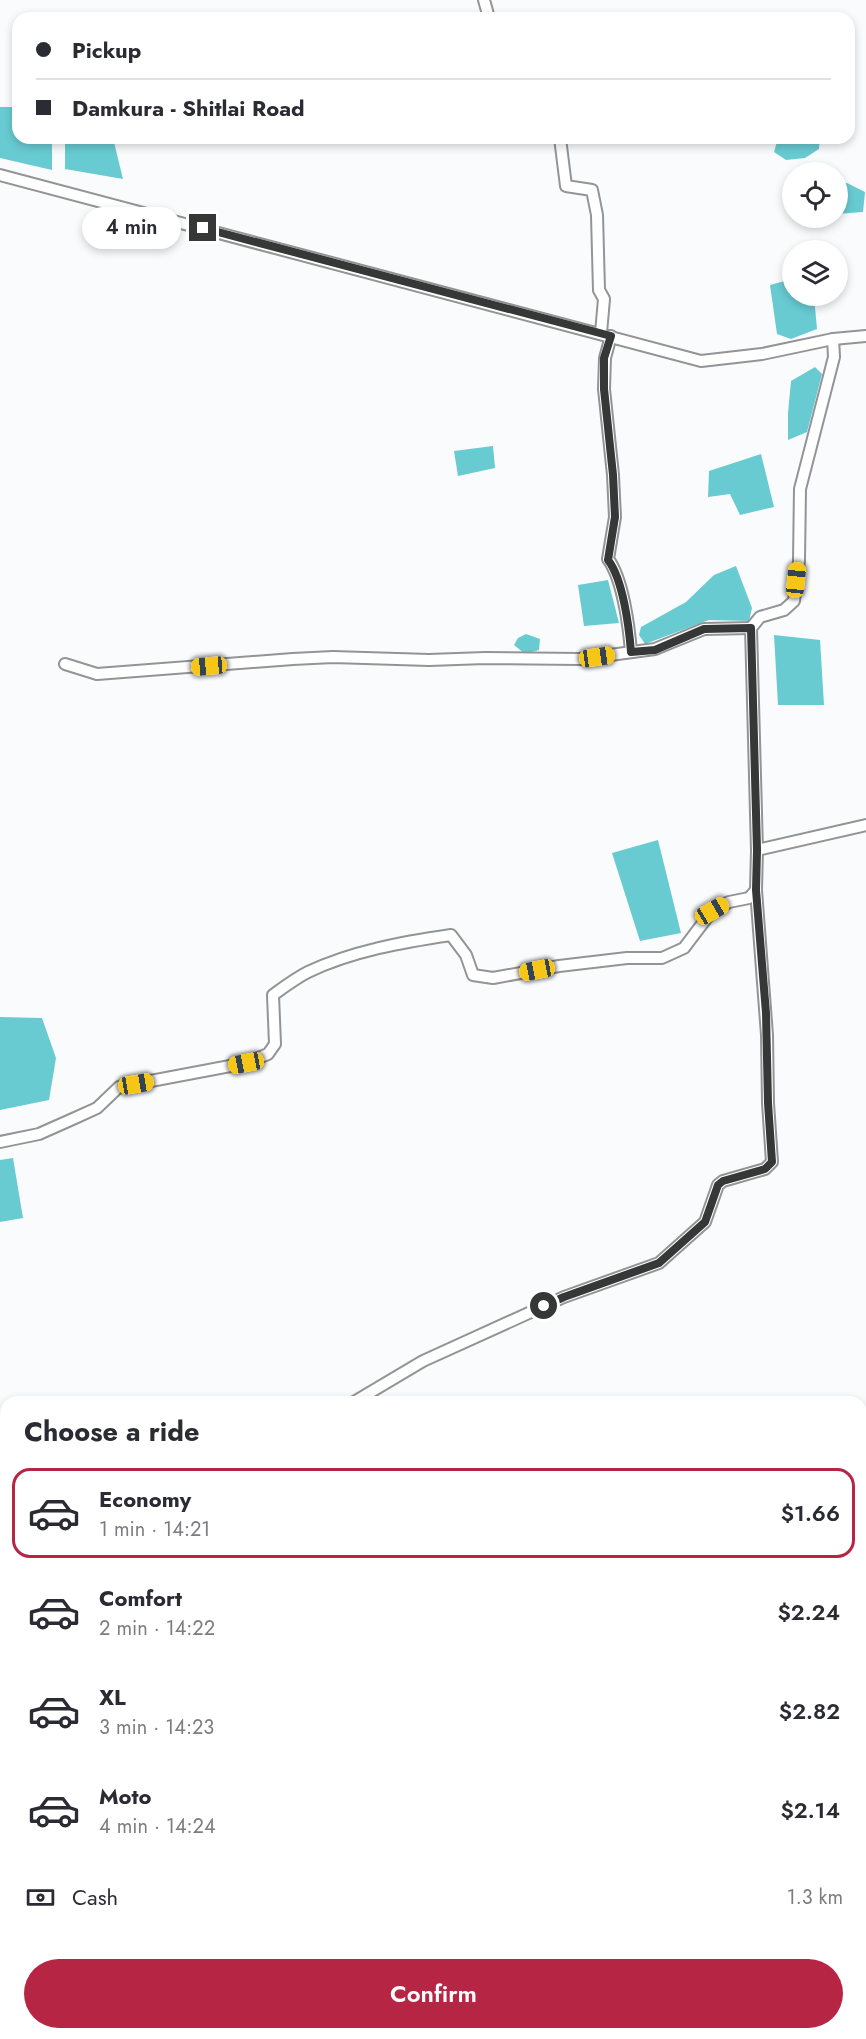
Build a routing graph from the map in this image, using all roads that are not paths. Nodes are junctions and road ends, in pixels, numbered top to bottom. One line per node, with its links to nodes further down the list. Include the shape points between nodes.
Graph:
1 (561, 144): 3 (street, via 566,186 592,190)
2 (0, 175): 3 (street)
3 (606, 335): 5 (street, via 701,361 762,354); 7 (street, via 604,389 615,517 608,560 614,567 625,606)
4 (866, 336): 5 (street)
5 (833, 339): 6 (street, via 834,357 800,489 794,601 784,610 760,617)
6 (751, 628): 7 (street, via 704,629 655,650); 10 (street)
7 (631, 652): 8 (street, via 580,659 293,658 97,674)
8 (65, 664)
9 (866, 825): 10 (street)
10 (757, 850): 11 (street)
11 (756, 890): 12 (street, via 749,898 712,911 684,948 662,958 627,958 493,978 473,975 466,955 451,935 384,947 340,960 307,973 273,995 275,1044 268,1054 246,1063 119,1087 97,1108 39,1134); 13 (street, via 772,1162 765,1169 718,1185 705,1222 659,1263 564,1297 423,1361)
12 (0, 1142)
13 (364, 1396)

